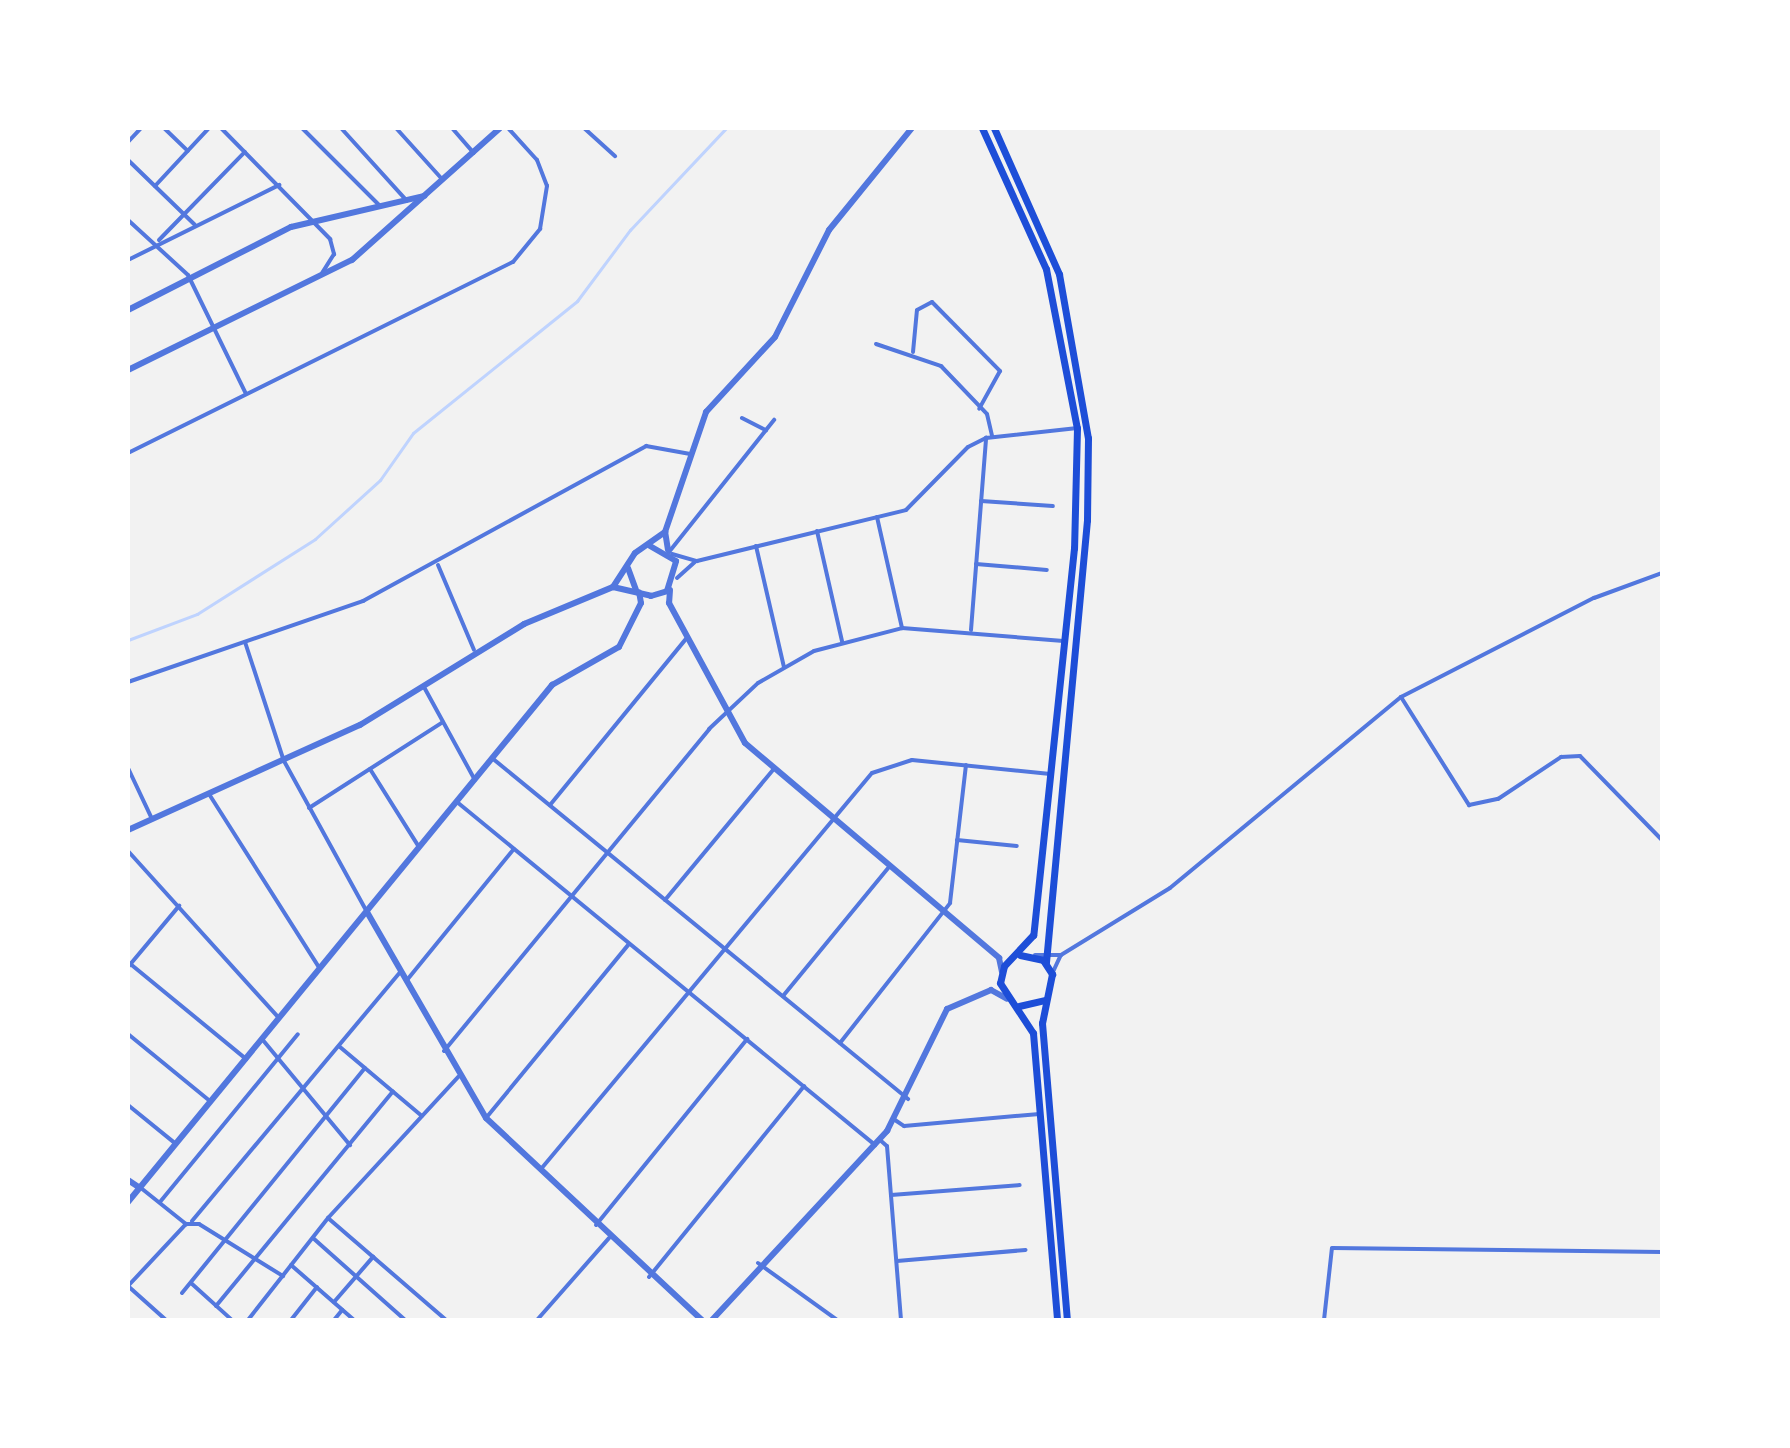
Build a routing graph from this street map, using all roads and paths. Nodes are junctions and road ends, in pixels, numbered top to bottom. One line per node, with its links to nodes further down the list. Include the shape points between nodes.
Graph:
1 (141, 128): 15 (street)
2 (164, 128): 16 (street)
3 (209, 128): 16 (street)
4 (221, 128): 17 (street)
5 (341, 128): 25 (street)
6 (396, 128): 21 (street)
7 (452, 128): 18 (street)
8 (500, 128): 18 (street)
9 (508, 128): 40 (street, via 537,160 547,186 543,219 529,248)
10 (584, 128): 19 (street)
11 (912, 128): 49 (street, via 829,230 775,337 726,382)
12 (982, 128): 44 (main road, via 1046,269)
13 (994, 128): 117 (main road, via 1059,274 1088,438 1087,520)
14 (305, 129): 26 (street)
15 (128, 142)
16 (188, 151): 23 (street)
17 (245, 152): 22 (street); 27 (street)
18 (475, 153): 21 (street)
19 (615, 156)
20 (128, 160): 23 (street)
21 (443, 181): 24 (street)
22 (279, 185): 29 (street); 30 (street)
23 (155, 186): 27 (street)
24 (427, 194): 25 (street); 34 (street, via 383,238)
25 (408, 202): 26 (street)
26 (382, 208): 29 (street)
27 (184, 214): 30 (street); 31 (street)
28 (128, 220): 31 (street)
29 (314, 222): 33 (street); 34 (street, via 334,254)
30 (195, 225): 31 (street)
31 (154, 244): 32 (street); 33 (street)
32 (128, 260)
33 (188, 275): 35 (street); 36 (street)
34 (318, 278): 36 (street)
35 (128, 310)
36 (214, 328): 39 (street); 40 (street)
37 (876, 344): 38 (street)
38 (913, 352): 41 (street, via 941,366); 41 (street, via 917,310 932,302 1000,371)
39 (128, 370)
40 (246, 394): 48 (street)
41 (979, 409): 46 (street, via 993,423)
42 (742, 418): 45 (street)
43 (774, 420): 45 (street)
44 (1077, 428): 46 (street); 75 (main road)
45 (766, 430): 57 (street)
46 (992, 436): 47 (street)
47 (986, 438): 50 (street); 52 (street, via 953,460 925,498)
48 (128, 453)
49 (690, 454): 54 (street); 60 (street, via 660,444 640,448)
50 (981, 501): 51 (street); 59 (street)
51 (1053, 506)
52 (877, 517): 53 (street); 71 (street)
53 (817, 531): 56 (street); 74 (street)
54 (665, 532): 55 (street); 57 (street)
55 (650, 546): 57 (street); 61 (street)
56 (756, 546): 58 (street); 78 (street)
57 (670, 553): 58 (street); 64 (street)
58 (697, 561): 64 (street)
59 (976, 564): 62 (street); 72 (street)
60 (438, 565): 76 (street, via 363,601); 77 (street)
61 (628, 568): 65 (street); 67 (street)
62 (1047, 570)
63 (1662, 573): 81 (street, via 1594,598)
64 (677, 578): 66 (street)
65 (613, 587): 67 (street); 77 (street)
66 (670, 588): 68 (street); 70 (street)
67 (638, 591): 68 (street); 69 (street)
68 (654, 596): 69 (street); 70 (street)
69 (641, 603): 84 (street, via 619,647 552,685)
70 (669, 603): 73 (street)
71 (902, 628): 72 (street); 74 (street)
72 (971, 630): 75 (street)
73 (686, 639): 82 (street); 94 (street)
74 (842, 641): 78 (street)
75 (1064, 641): 90 (main road)
76 (245, 642): 79 (street); 85 (street)
77 (474, 650): 80 (street)
78 (784, 667): 82 (street)
79 (128, 682)
80 (422, 685): 83 (street); 85 (street)
81 (1401, 697): 100 (street, via 1469,805 1498,799 1561,757 1580,756); 114 (street, via 1349,732 1211,857)
82 (724, 712): 89 (street); 105 (street)
83 (443, 722): 88 (street); 91 (street)
84 (492, 758): 91 (street); 94 (street)
85 (284, 761): 92 (street); 95 (street)
86 (966, 765): 90 (street); 96 (street, via 893,763 850,791); 99 (street)
87 (128, 768): 97 (street)
88 (370, 769): 95 (street); 102 (street)
89 (772, 771): 96 (street); 108 (street)
90 (1050, 774): 115 (main road, via 1033,935)
91 (475, 780): 93 (street)
92 (209, 794): 97 (street); 119 (street)
93 (457, 802): 102 (street); 103 (street)
94 (550, 805): 105 (street)
95 (309, 808): 110 (street)
96 (828, 818): 106 (street); 113 (street)
97 (152, 819): 98 (street)
98 (128, 830)
99 (957, 840): 101 (street); 111 (street)
100 (1662, 840)
101 (1017, 846)
102 (419, 847): 110 (street)
103 (514, 849): 107 (street); 123 (street)
104 (128, 851): 109 (street)
105 (607, 852): 107 (street); 108 (street)
106 (888, 868): 111 (street); 126 (street)
107 (572, 896): 112 (street); 137 (street)
108 (665, 900): 113 (street)
109 (179, 906): 118 (street); 130 (street)
110 (367, 912): 119 (street); 120 (street)
111 (945, 913): 116 (street); 135 (street)
112 (629, 943): 124 (street); 151 (street)
113 (723, 947): 124 (street); 126 (street)
114 (1061, 955): 117 (street); 122 (street)
115 (1016, 956): 116 (street); 117 (main road); 121 (main road)
116 (999, 958): 121 (street)
117 (1046, 959): 122 (main road)
118 (129, 964): 139 (street)
119 (320, 968): 130 (street)
120 (400, 972): 123 (street); 136 (street)
121 (1001, 974): 125 (street); 127 (main road)
122 (1052, 974): 128 (main road)
123 (406, 982): 137 (street)
124 (687, 990): 134 (street); 156 (street)
125 (991, 990): 127 (street); 145 (street, via 961,999 941,1016)
126 (783, 996): 135 (street)
127 (1007, 999): 129 (main road)
128 (1046, 999): 129 (main road); 202 (main road)
129 (1018, 1005): 148 (main road, via 1033,1033)
130 (279, 1018): 133 (street)
131 (128, 1034): 146 (street)
132 (298, 1034): 138 (street)
133 (262, 1039): 138 (street); 139 (street)
134 (747, 1039): 142 (street); 166 (street)
135 (840, 1043): 145 (street)
136 (340, 1047): 140 (street); 143 (street)
137 (444, 1051): 141 (street)
138 (278, 1058): 143 (street); 162 (street)
139 (246, 1059): 146 (street)
140 (365, 1068): 144 (street); 150 (street)
141 (458, 1077): 149 (street); 151 (street)
142 (804, 1086): 153 (street); 179 (street)
143 (302, 1088): 150 (street); 164 (street)
144 (393, 1091): 149 (street); 155 (street)
145 (908, 1099): 152 (street)
146 (211, 1102): 154 (street)
147 (128, 1105): 154 (street)
148 (1039, 1114): 152 (street, via 904,1126); 201 (main road)
149 (422, 1116): 163 (street)
150 (325, 1117): 155 (street); 169 (street)
151 (486, 1118): 156 (street)
152 (895, 1120): 153 (street)
153 (878, 1142): 160 (street, via 887,1146); 175 (street)
154 (176, 1144): 159 (street)
155 (350, 1145): 172 (street)
156 (540, 1171): 166 (street)
157 (128, 1180): 159 (street)
158 (1020, 1185): 160 (street)
159 (140, 1188): 161 (street); 162 (street)
160 (891, 1195): 174 (street)
161 (128, 1202)
162 (160, 1202): 165 (street)
163 (328, 1218): 167 (street); 173 (street)
164 (192, 1221): 165 (street); 169 (street)
165 (186, 1224): 181 (street)
166 (596, 1225): 168 (street)
167 (313, 1238): 176 (street); 178 (street)
168 (609, 1238): 179 (street); 195 (street)
169 (224, 1241): 172 (street); 180 (street)
170 (1026, 1250): 174 (street)
171 (1662, 1252): 203 (street, via 1332,1248)
172 (256, 1257): 177 (street); 185 (street)
173 (373, 1257): 178 (street); 194 (street)
174 (897, 1261): 199 (street)
175 (758, 1263): 197 (street); 198 (street)
176 (291, 1265): 177 (street); 182 (street)
177 (283, 1276): 189 (street)
178 (356, 1276): 184 (street); 193 (street)
179 (649, 1277): 196 (street)
180 (191, 1283): 183 (street); 185 (street)
181 (128, 1286): 187 (street)
182 (317, 1287): 184 (street); 190 (street)
183 (182, 1293)
184 (334, 1302): 186 (street)
185 (216, 1306): 188 (street)
186 (342, 1310): 191 (street); 192 (street)
187 (166, 1320)
188 (232, 1320)
189 (248, 1320)
190 (291, 1320)
191 (334, 1320)
192 (354, 1320)
193 (405, 1320)
194 (446, 1320)
195 (537, 1320)
196 (702, 1320)
197 (712, 1320)
198 (837, 1320)
199 (901, 1320)
200 (1048, 1320): 201 (street)
201 (1057, 1320)
202 (1067, 1320)
203 (1324, 1320)

